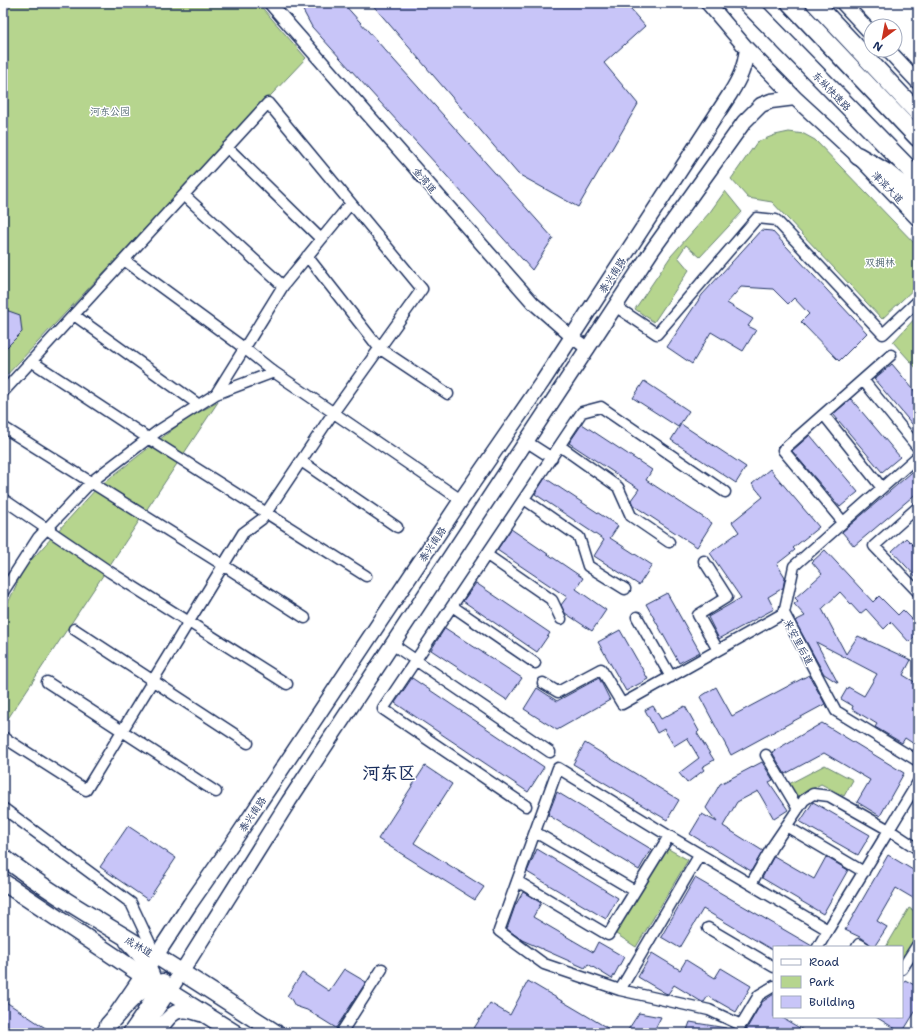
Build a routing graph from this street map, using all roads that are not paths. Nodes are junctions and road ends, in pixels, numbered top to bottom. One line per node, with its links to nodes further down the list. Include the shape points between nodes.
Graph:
1 (270, 3): 28 (street, 金湾道, via 533,303)
2 (708, 3): 8 (main road, 津滨大道)
3 (747, 3): 16 (highway, 东纵快速路)
4 (790, 3): 13 (highway)
5 (815, 3): 12 (highway)
6 (843, 3): 7 (main road)
7 (863, 24)
8 (747, 49): 11 (main road, 津滨大道); 28 (main road, 泰兴南路, via 742,74 730,94)
9 (896, 58): 10 (main road)
10 (918, 82)
11 (795, 98): 15 (main road, 津滨大道); 26 (main road, 泰兴南路, via 770,101 761,105 744,122)
12 (918, 113)
13 (918, 138)
14 (227, 147): 17 (street); 19 (street, via 268,103); 21 (street)
15 (858, 156): 18 (highway, via 887,173); 20 (main road, 津滨大道)
16 (918, 178)
17 (184, 195): 23 (street); 24 (street)
18 (918, 198)
19 (351, 203): 21 (street); 30 (street, via 422,288)
20 (918, 219)
21 (321, 239): 22 (street)
22 (307, 256): 24 (street); 30 (street)
23 (124, 260): 27 (street); 29 (street)
24 (284, 286): 29 (street)
25 (918, 301): 26 (street, via 883,334 776,220 757,218 657,334)
26 (615, 306): 31 (main road, 泰兴南路)
27 (74, 315): 33 (street); 39 (street)
28 (572, 337): 31 (street, 金湾道); 55 (main road, 泰兴南路)
29 (244, 348): 34 (street); 37 (street)
30 (379, 348): 38 (street); 40 (street)
31 (588, 349): 44 (main road, 泰兴南路)
32 (891, 355): 35 (street)
33 (31, 361): 36 (street); 43 (street)
34 (274, 372): 37 (street); 40 (street)
35 (863, 380): 41 (street); 46 (street)
36 (3, 392)
37 (216, 394): 39 (street)
38 (448, 394)
39 (198, 405): 43 (street)
40 (332, 413): 49 (street); 55 (street)
41 (824, 415): 51 (street); 58 (street, via 783,450)
42 (3, 427): 50 (street)
43 (148, 438): 50 (street); 56 (street)
44 (527, 442): 48 (street); 76 (main road, 泰兴南路)
45 (560, 446): 48 (street); 52 (street, via 582,412 601,407); 61 (street, via 618,487 631,516)
46 (918, 448)
47 (918, 456): 51 (street, 来安里后道)
48 (552, 458): 54 (street)
49 (301, 461): 56 (street); 59 (street)
50 (91, 482): 60 (street); 64 (street)
51 (882, 488): 58 (street, 来安里后道)
52 (725, 492)
53 (3, 499): 60 (street)
54 (524, 499): 62 (street); 67 (street, via 579,537 588,566)
55 (461, 500): 115 (main road, 泰兴南路, via 190,904)
56 (266, 512): 64 (street, via 262,519 243,533); 65 (street)
57 (916, 513): 68 (street, via 874,546)
58 (843, 522): 70 (street, 来安里后道, via 794,566)
59 (397, 527)
60 (47, 528): 66 (street); 74 (street)
61 (669, 542)
62 (486, 555): 69 (street); 73 (street, via 552,600)
63 (704, 561): 77 (street, via 727,597 698,615)
64 (223, 565): 72 (street); 74 (street)
65 (366, 576)
66 (5, 585)
67 (625, 589)
68 (918, 592)
69 (452, 606): 78 (street); 79 (street)
70 (784, 613): 77 (street); 90 (street, 来安里后道, via 836,711)
71 (638, 617): 80 (street)
72 (305, 618)
73 (561, 618)
74 (189, 622): 81 (street); 84 (street)
75 (74, 629): 81 (street)
76 (392, 644): 78 (street); 115 (main road, 泰兴南路, via 290,801)
77 (718, 650): 80 (street)
78 (416, 661): 88 (street); 93 (street, via 383,709)
79 (535, 663)
80 (671, 677): 83 (street, via 622,704 601,669 558,692)
81 (152, 681): 85 (street); 87 (street)
82 (47, 682): 85 (street)
83 (543, 683)
84 (286, 684)
85 (122, 731): 86 (street, via 86,790); 92 (street)
86 (3, 737)
87 (248, 744)
88 (550, 752)
89 (766, 755): 95 (street)
90 (918, 761)
91 (918, 782): 97 (street)
92 (216, 792)
93 (526, 806)
94 (3, 808): 115 (street, via 131,903)
95 (798, 809): 96 (street); 97 (street, via 804,800 814,794 829,796)
96 (786, 826): 103 (street); 106 (street)
97 (889, 830): 100 (street); 103 (street)
98 (535, 832): 99 (street, via 558,768); 104 (street); 107 (street)
99 (669, 836): 101 (street); 107 (street)
100 (918, 849)
101 (700, 854): 106 (street); 117 (street)
102 (3, 857): 115 (main road, 成林道, via 120,935)
103 (864, 872): 109 (street)
104 (517, 881): 107 (street, via 608,935); 117 (street, via 499,931 544,964)
105 (3, 882): 115 (main road, 成林道)
106 (750, 884): 109 (street)
107 (635, 891)
108 (708, 928): 112 (street)
109 (828, 930): 111 (street)
110 (918, 944): 113 (street)
111 (819, 946)
112 (773, 966)
113 (903, 967)
114 (382, 969): 125 (street)
115 (161, 975): 118 (main road, 成林道); 119 (main road, via 138,993); 120 (main road, via 151,1001); 121 (main road, 泰兴南路); 124 (main road, 成林道, via 224,999)
116 (773, 987): 117 (street, via 760,995 741,1025 709,1010)
117 (620, 990)
118 (211, 1018): 122 (main road, via 184,1010 171,1014); 123 (main road, 成林道)
119 (105, 1029)
120 (130, 1033)
121 (141, 1033)
122 (157, 1033)
123 (235, 1033)
124 (276, 1033)
125 (341, 1033)

